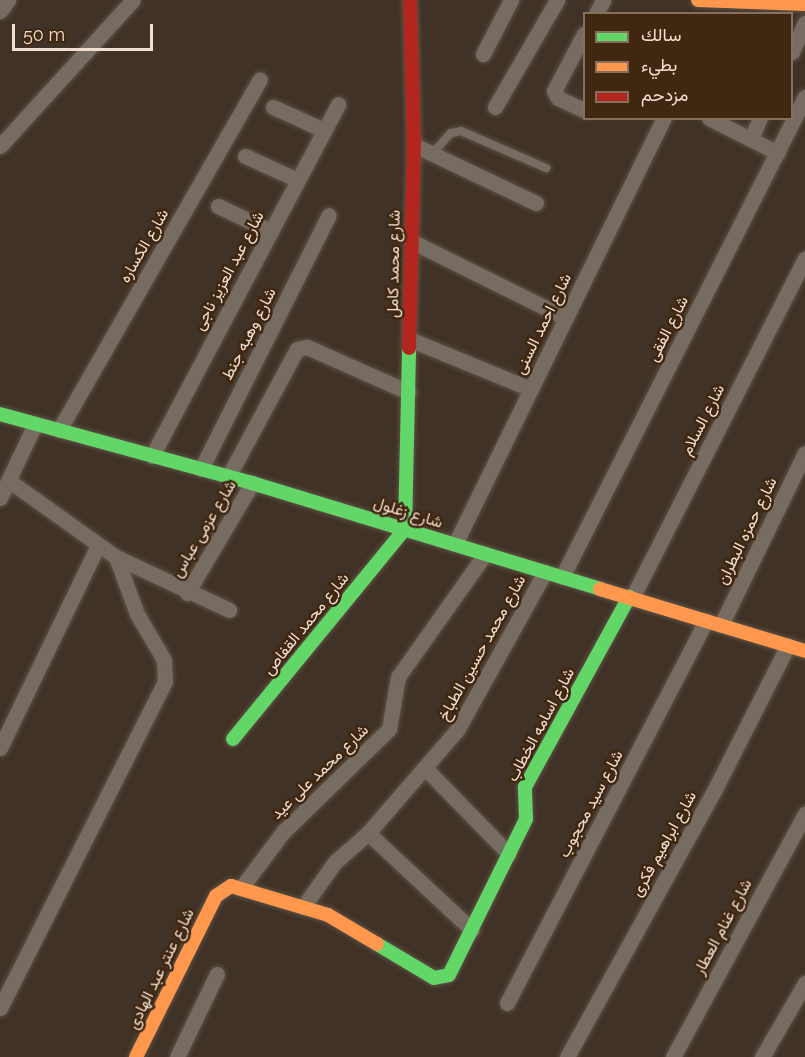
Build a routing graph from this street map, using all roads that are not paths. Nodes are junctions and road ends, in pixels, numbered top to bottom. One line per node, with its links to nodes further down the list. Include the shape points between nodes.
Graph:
1 (8, 0): 9 (street)
2 (133, 0): 26 (street)
3 (410, 0): 25 (street, شارع محمد كامل)
4 (511, 0): 13 (street)
5 (557, 0): 18 (street)
6 (698, 0): 8 (street)
7 (805, 4): 8 (street)
8 (718, 7)
9 (0, 11)
10 (805, 23): 12 (street)
11 (583, 38): 19 (street, via 554,91 558,98)
12 (793, 50)
13 (483, 54)
14 (260, 79): 44 (street, شارع الكساره)
15 (805, 97): 27 (street, شارع الفقى)
16 (338, 104): 23 (street, شارع عبد العزيز ناجى)
17 (273, 107): 23 (street)
18 (495, 107)
19 (583, 109)
20 (663, 120): 38 (street, شارع احمد السنى)
21 (713, 120): 24 (street)
22 (759, 120): 24 (street)
23 (324, 130): 31 (street, شارع عبد العزيز ناجى)
24 (751, 139): 27 (street)
25 (414, 145): 28 (street); 36 (street, شارع محمد كامل)
26 (0, 146)
27 (778, 153): 58 (street, شارع الفقى)
28 (432, 154): 30 (lane, via 451,133 461,131); 32 (street)
29 (245, 156): 31 (street)
30 (546, 168)
31 (298, 180): 35 (street, شارع عبد العزيز ناجى)
32 (536, 203)
33 (218, 206): 35 (street)
34 (329, 215): 47 (street, شارع وهبه جنط)
35 (271, 231): 46 (street, شارع عبد العزيز ناجى)
36 (411, 241): 38 (street); 39 (street, شارع محمد كامل)
37 (805, 258): 60 (street, شارع السلام)
38 (566, 318): 40 (street, شارع احمد السنى)
39 (409, 339): 40 (street); 41 (street, شارع محمد كامل)
40 (531, 389): 53 (street, شارع احمد السنى)
41 (408, 392): 48 (street, via 307,347 293,352); 52 (street, شارع محمد كامل)
42 (0, 414): 43 (street, شارع زغلول)
43 (34, 424): 44 (street, شارع زغلول); 49 (street)
44 (59, 430): 46 (street, شارع زغلول)
45 (805, 453): 63 (street, شارع حمزه البطران)
46 (152, 456): 47 (street, شارع زغلول)
47 (201, 469): 48 (street, شارع زغلول)
48 (228, 477): 50 (street, شارع زغلول)
49 (8, 480): 51 (street); 54 (street)
50 (252, 483): 52 (street, شارع زغلول); 59 (street, شارع عزمى عباس)
51 (0, 498)
52 (405, 529): 53 (street, شارع زغلول); 65 (street, شارع محمد القفاص)
53 (455, 544): 55 (street, شارع زغلول)
54 (98, 545): 56 (street); 66 (street)
55 (485, 554): 57 (street, شارع زغلول); 71 (street, شارع محمد على عيد, via 398,677 389,729 284,832)
56 (116, 557): 59 (street); 77 (street, via 137,614 164,660 165,681)
57 (545, 572): 58 (street, شارع زغلول); 67 (street, شارع محمد حسين الطباخ, via 466,716)
58 (562, 577): 60 (street, شارع زغلول)
59 (187, 593): 61 (street)
60 (631, 598): 62 (street, شارع زغلول); 70 (street, شارع اسامه الخطاب, via 525,787 526,819)
61 (229, 610)
62 (706, 621): 63 (street, شارع زغلول); 76 (street, شارع سيد محجوب)
63 (722, 625): 64 (street, شارع زغلول)
64 (800, 647): 80 (street, شارع ابراهيم فكرى, via 715,789)
65 (233, 739)
66 (0, 748)
67 (425, 768): 69 (street, شارع محمد حسين الطباخ); 70 (street)
68 (805, 814): 81 (street, شارع غنام العطار)
69 (368, 833): 72 (street, شارع محمد حسين الطباخ, via 335,862); 73 (street)
70 (509, 854): 73 (street, شارع اسامه الخطاب)
71 (241, 888): 72 (street); 78 (street, شارع عنتر عبد الهادى, via 231,886 216,896)
72 (303, 907): 73 (street, شارع اسامه الخطاب, via 328,915 434,978 449,975)
73 (472, 930)
74 (217, 974): 79 (street)
75 (805, 983): 82 (street)
76 (507, 1003)
77 (0, 1008)
78 (136, 1057)
79 (177, 1057)
80 (567, 1057)
81 (674, 1057)
82 (762, 1057)

